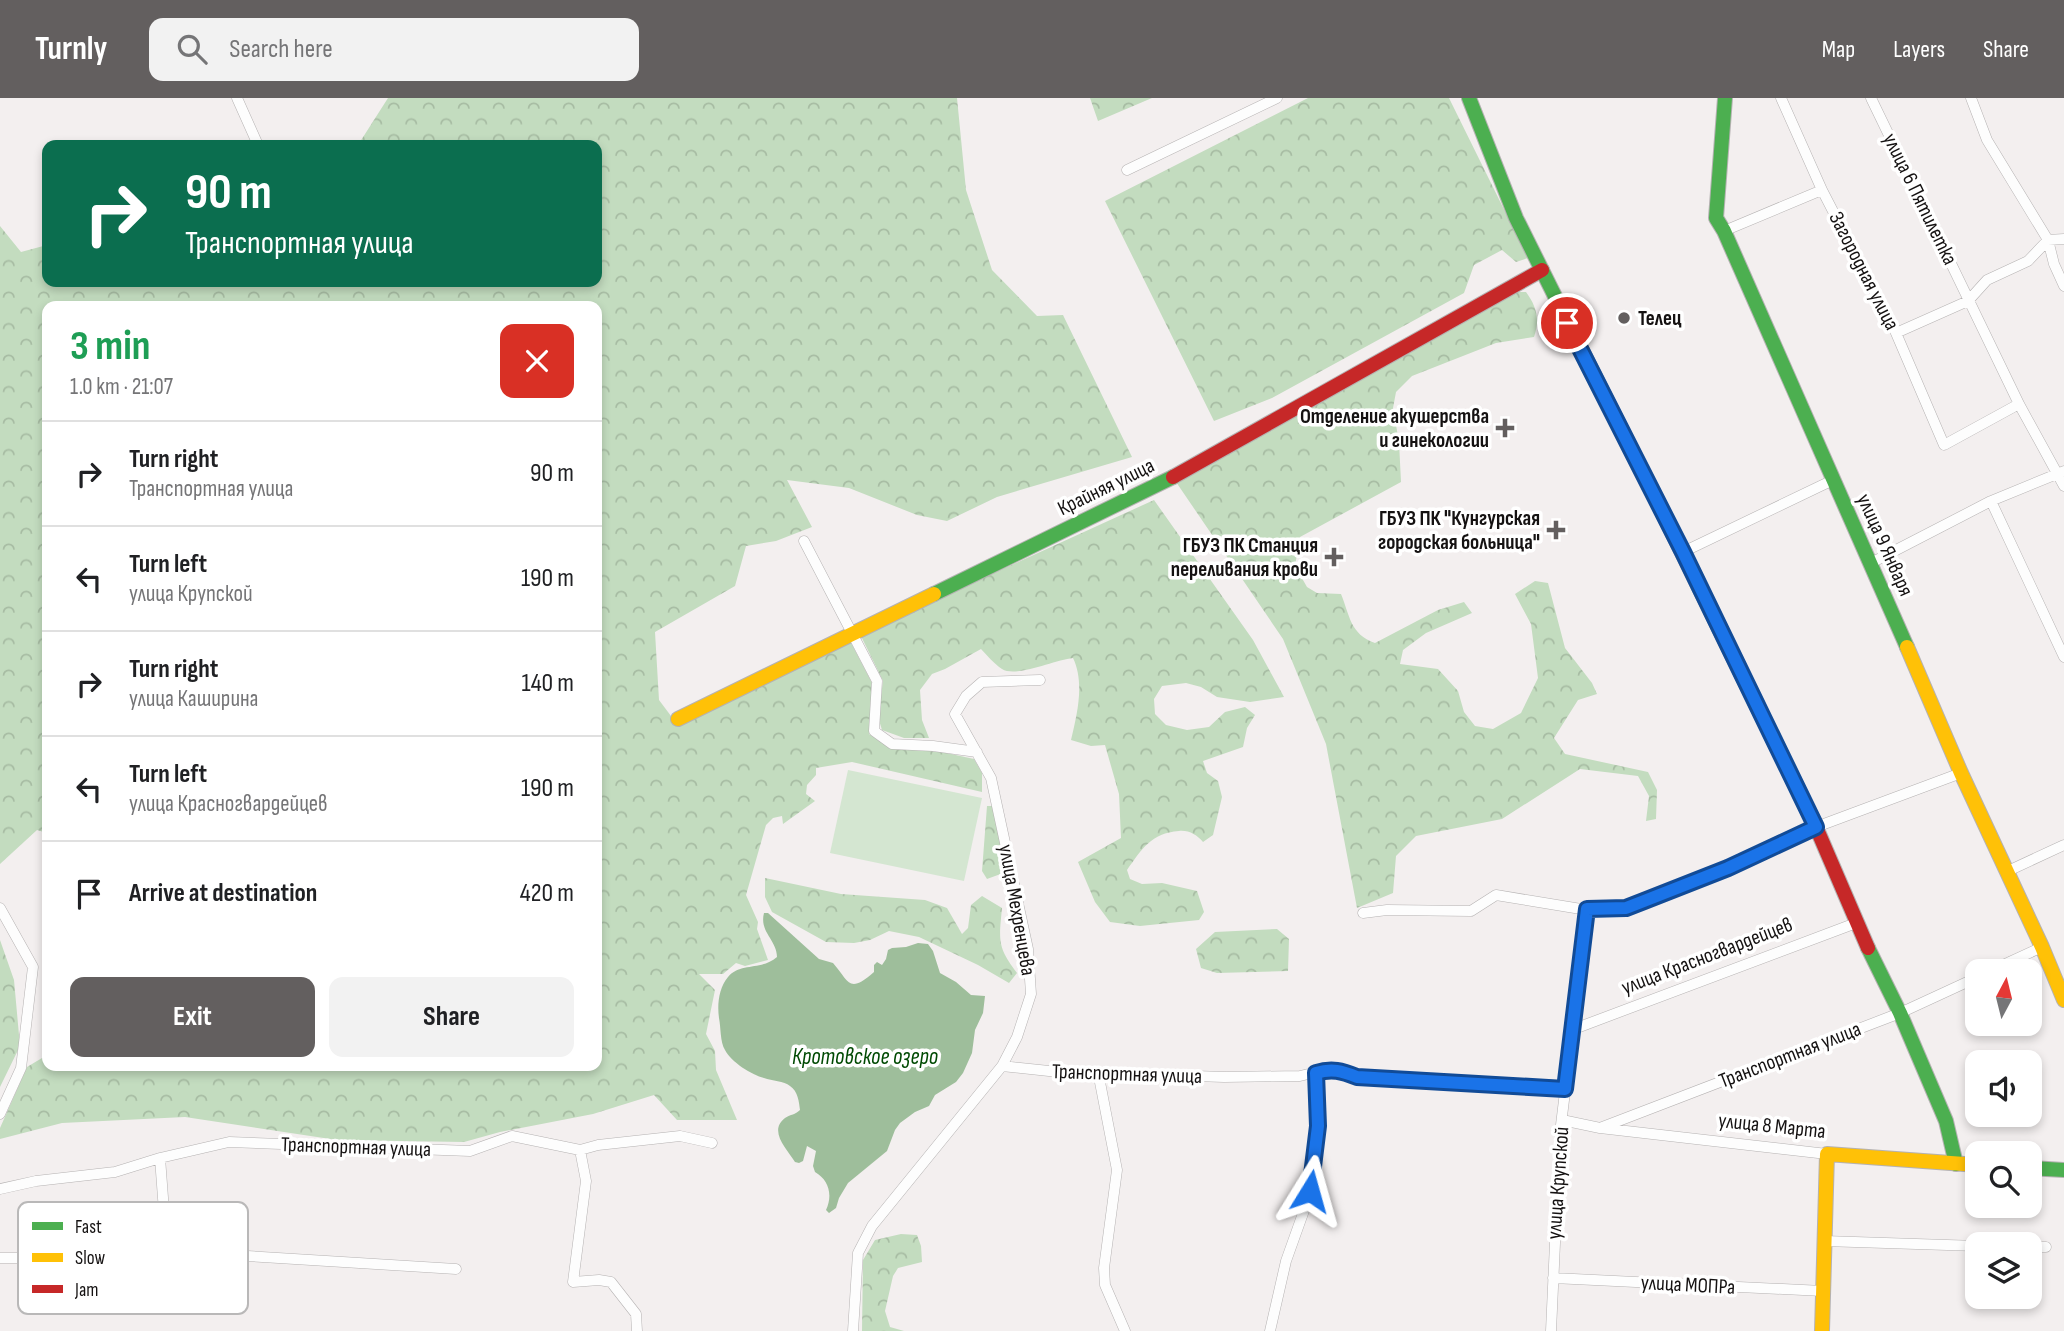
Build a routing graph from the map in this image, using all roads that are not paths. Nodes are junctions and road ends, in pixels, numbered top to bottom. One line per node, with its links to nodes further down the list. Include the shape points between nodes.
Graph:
1 (237, 98): 8 (street)
2 (1277, 98): 9 (street)
3 (1469, 98): 14 (street, via 1516,218)
4 (1725, 98): 11 (street, улица 9 Января, via 1716,198 1716,218)
5 (1781, 98): 10 (street, Загородная улица)
6 (1871, 98): 16 (street, улица 6 Пятилетка)
7 (1971, 98): 13 (street, via 1987,140)
8 (256, 140)
9 (1127, 170)
10 (1822, 190): 11 (street); 17 (street, Загородная улица)
11 (1724, 231): 20 (street, улица 9 Января)
12 (2064, 239): 13 (street)
13 (2048, 240): 15 (street); 16 (street, via 2028,261 1987,280)
14 (1542, 270): 24 (street); 26 (street, Крайняя улица, via 1170,479)
15 (2064, 286)
16 (1968, 301): 17 (street); 18 (street, улица 6 Пятилетка)
17 (1896, 333): 18 (street, Загородная улица, via 1944,444)
18 (2019, 404): 19 (street, улица 6 Пятилетка)
19 (2061, 473): 21 (street, улица 6 Пятилетка); 22 (street)
20 (1833, 480): 24 (street); 25 (street, улица 9 Января)
21 (2064, 486)
22 (1991, 501): 25 (street); 27 (street)
23 (804, 541): 26 (street)
24 (1683, 552): 32 (street)
25 (1871, 563): 31 (street, улица 9 Января)
26 (853, 633): 29 (street, Крайняя улица); 30 (street, via 877,681 874,731 892,744)
27 (2064, 657)
28 (1040, 680): 30 (street, улица Мехренцева, via 982,682 966,696 955,714)
29 (678, 719)
30 (977, 752): 45 (street, улица Мехренцева, via 991,778 1028,949 1031,994)
31 (1961, 773): 32 (street); 34 (street, улица 9 Января)
32 (1816, 827): 36 (street, via 1626,908); 38 (street)
33 (2064, 845): 34 (street)
34 (2008, 871): 39 (street, улица 9 Января)
35 (0, 908): 49 (street, via 33,967 21,1068)
36 (1587, 909): 37 (street, via 1496,895 1471,911); 44 (street, улица Крупской)
37 (1363, 914)
38 (1856, 923): 43 (street); 44 (street, улица Красногвардейцев)
39 (2042, 947): 40 (street); 42 (street, улица 9 Января)
40 (2016, 959)
41 (1965, 983): 43 (street, Транспортная улица)
42 (2064, 1000)
43 (1900, 1013): 51 (street, Транспортная улица); 56 (street, via 1946,1121)
44 (1574, 1029): 48 (street, улица Крупской)
45 (1002, 1066): 46 (street, Транспортная улица); 73 (street, via 872,1226 858,1254)
46 (1098, 1072): 47 (street, Транспортная улица, via 1224,1077); 74 (street, via 1117,1170 1105,1285)
47 (1316, 1073): 48 (street, Транспортная улица, via 1329,1069 1357,1077); 75 (street, via 1318,1126 1310,1191 1286,1261)
48 (1565, 1089): 50 (street, улица Крупской)
49 (0, 1114)
50 (1562, 1120): 51 (street, улица 8 Марта); 70 (street, улица Крупской)
51 (1601, 1128): 54 (street, улица 8 Марта)
52 (712, 1143): 53 (street, Транспортная улица, via 680,1136)
53 (580, 1150): 55 (street, Транспортная улица, via 512,1136 470,1151 229,1142); 72 (street, via 586,1181 573,1282 611,1282 636,1314)
54 (1827, 1154): 56 (street, улица 8 Марта); 62 (street)
55 (160, 1158): 60 (street, Транспортная улица, via 115,1172); 61 (street)
56 (1956, 1164): 57 (street, улица 8 Марта)
57 (1965, 1164)
58 (2042, 1169): 59 (street)
59 (2064, 1170)
60 (0, 1189)
61 (163, 1202)
62 (1824, 1241): 63 (street); 71 (street)
63 (1965, 1245)
64 (2042, 1247): 65 (street)
65 (2046, 1247)
66 (248, 1256): 69 (street)
67 (0, 1258): 68 (street)
68 (18, 1258)
69 (456, 1269)
70 (1553, 1278): 71 (street, улица МОПРа); 76 (street, улица Крупской)
71 (1823, 1291): 77 (street)
72 (637, 1331)
73 (853, 1331)
74 (1125, 1331)
75 (1270, 1331)
76 (1551, 1331)
77 (1822, 1331)

